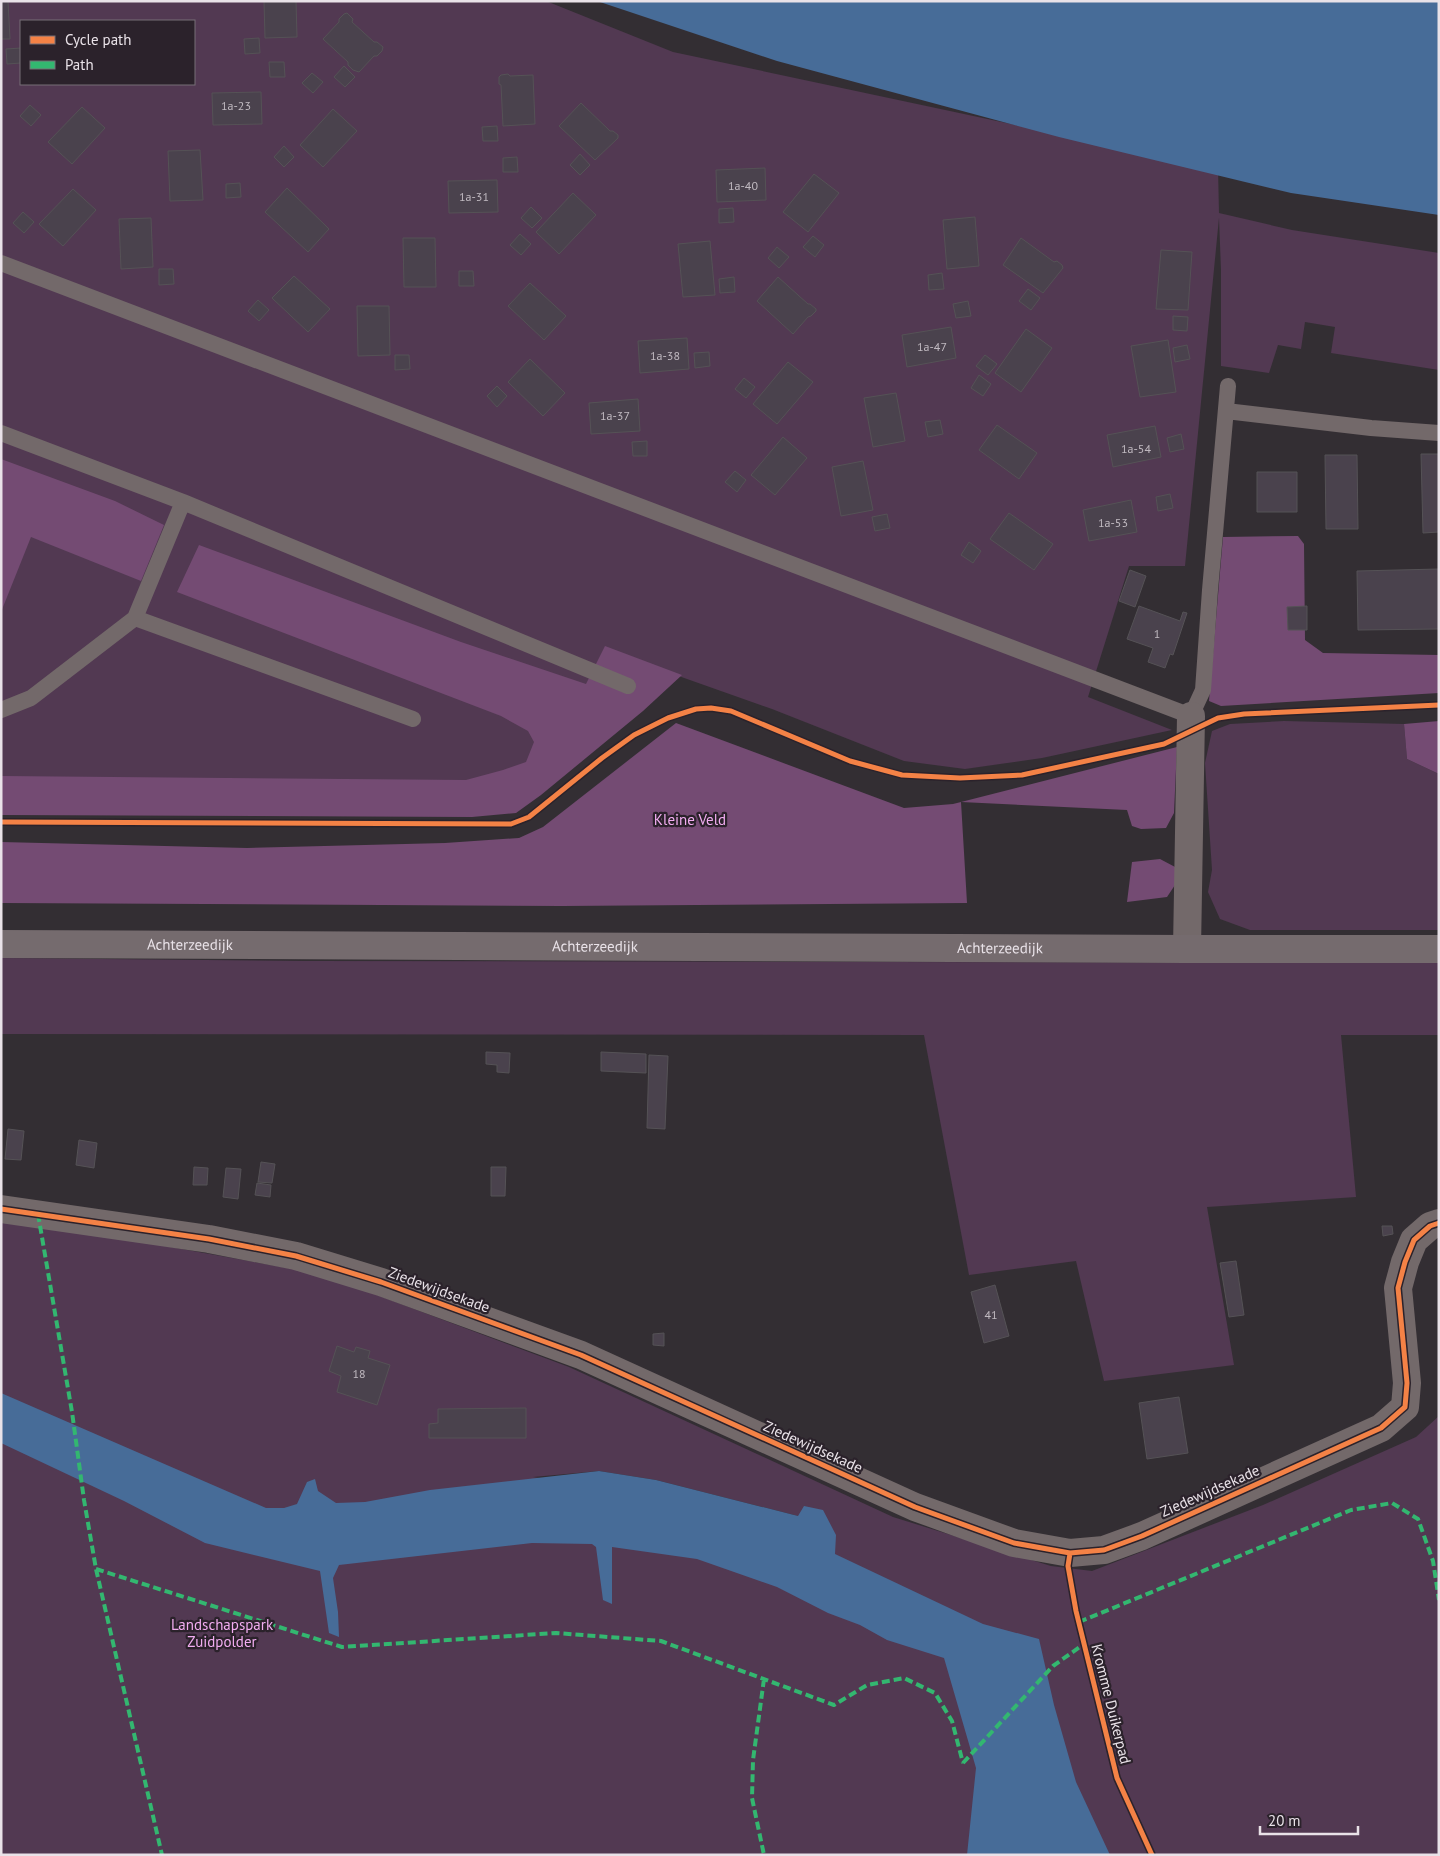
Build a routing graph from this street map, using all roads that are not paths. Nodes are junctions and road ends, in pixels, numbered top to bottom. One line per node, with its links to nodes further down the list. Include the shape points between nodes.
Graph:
1 (1, 263): 10 (lane)
2 (1228, 386): 3 (lane)
3 (1226, 411): 5 (lane); 10 (lane, via 1203,690)
4 (1, 433): 6 (lane)
5 (1439, 433)
6 (183, 502): 7 (lane); 8 (lane)
7 (135, 618): 9 (lane, via 31,698); 11 (lane)
8 (628, 686)
9 (1, 710)
10 (1191, 716): 14 (street)
11 (413, 719)
12 (1, 944): 14 (main road, Achterzeedijk)
13 (1439, 948): 14 (main road, Achterzeedijk)
14 (1187, 949)
15 (1, 1209): 16 (street, Ziedewijdsekade, via 209,1239 296,1256 381,1282 581,1355 915,1507 1014,1543 1070,1553 1104,1550 1142,1536 1381,1428 1405,1407 1407,1384 1398,1288 1404,1262 1414,1240 1430,1226)
16 (1439, 1223)

